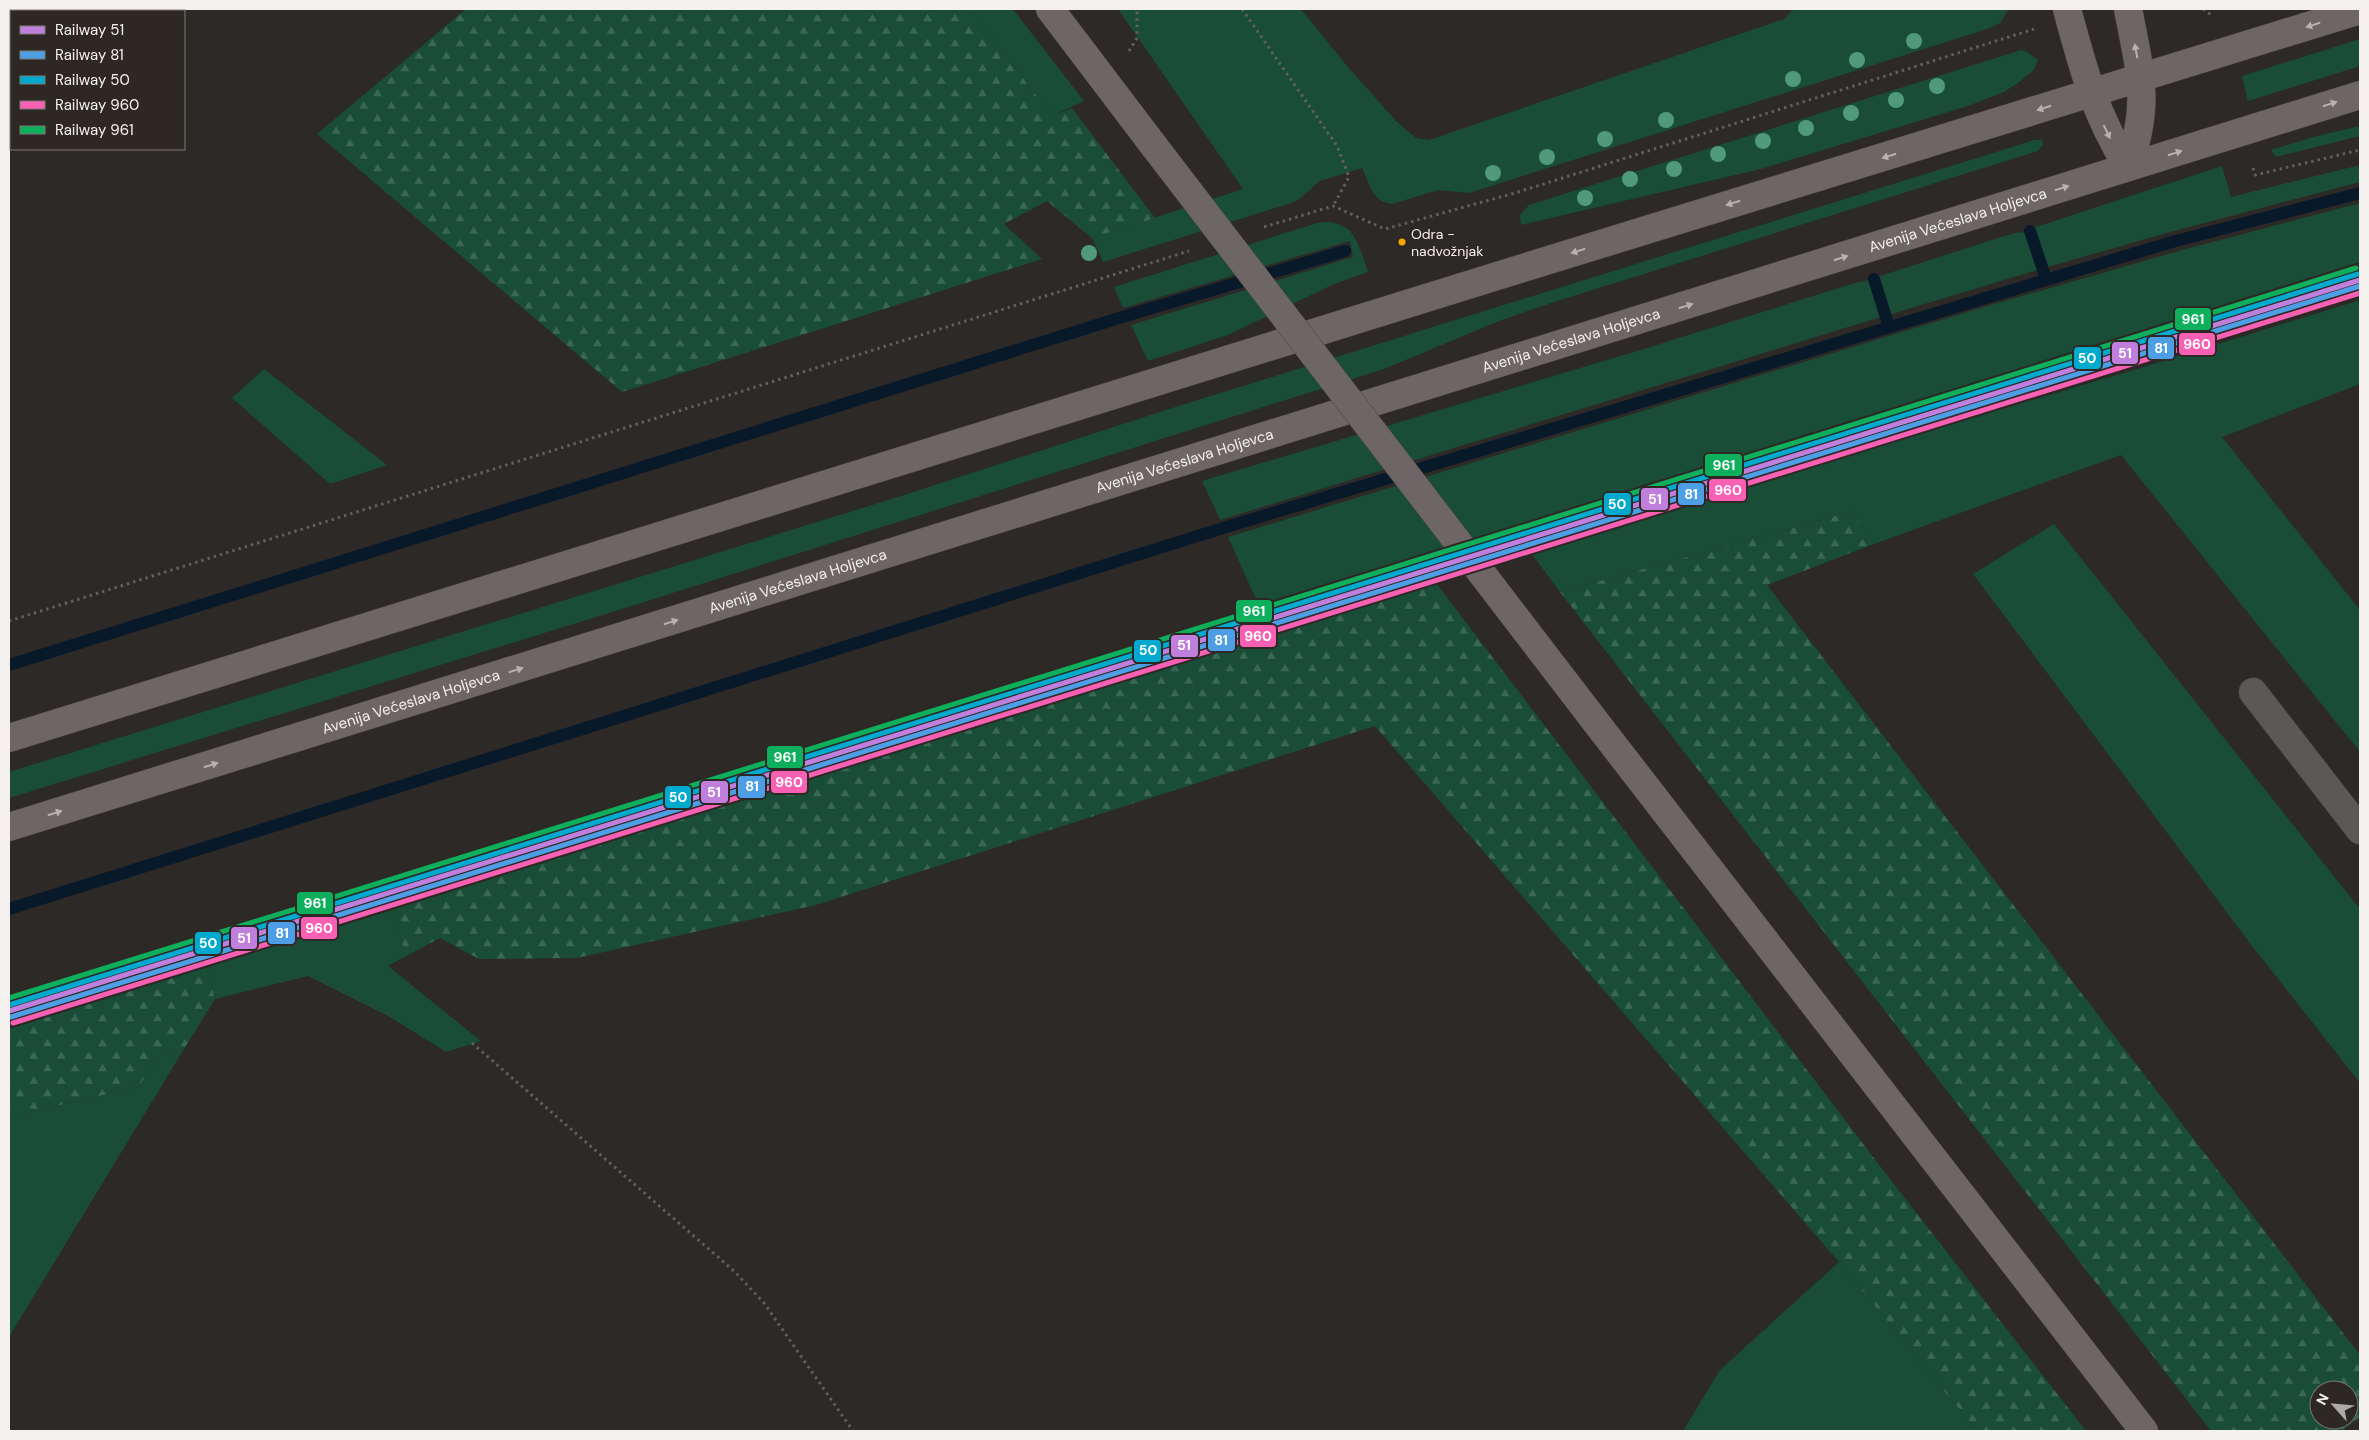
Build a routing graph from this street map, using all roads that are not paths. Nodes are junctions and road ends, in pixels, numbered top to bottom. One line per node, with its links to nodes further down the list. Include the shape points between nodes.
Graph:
1 (1050, 9): 13 (main road, bridge)
2 (2128, 9): 5 (main road, one-way to 2)
3 (2355, 10): 5 (main road, one-way to 5)
4 (2069, 14): 6 (main road)
5 (2141, 78): 6 (main road); 8 (main road, via 2141,122)
6 (2091, 94): 8 (main road, one-way to 8, via 2111,139); 10 (main road, one-way to 10)
7 (2360, 95): 8 (main road, Avenija Većeslava Holjevca, one-way to 7)
8 (2128, 167): 11 (main road, Avenija Većeslava Holjevca, one-way to 8)
9 (2253, 692): 12 (lane)
10 (9, 738)
11 (9, 827)
12 (2360, 830)
13 (2144, 1431)

